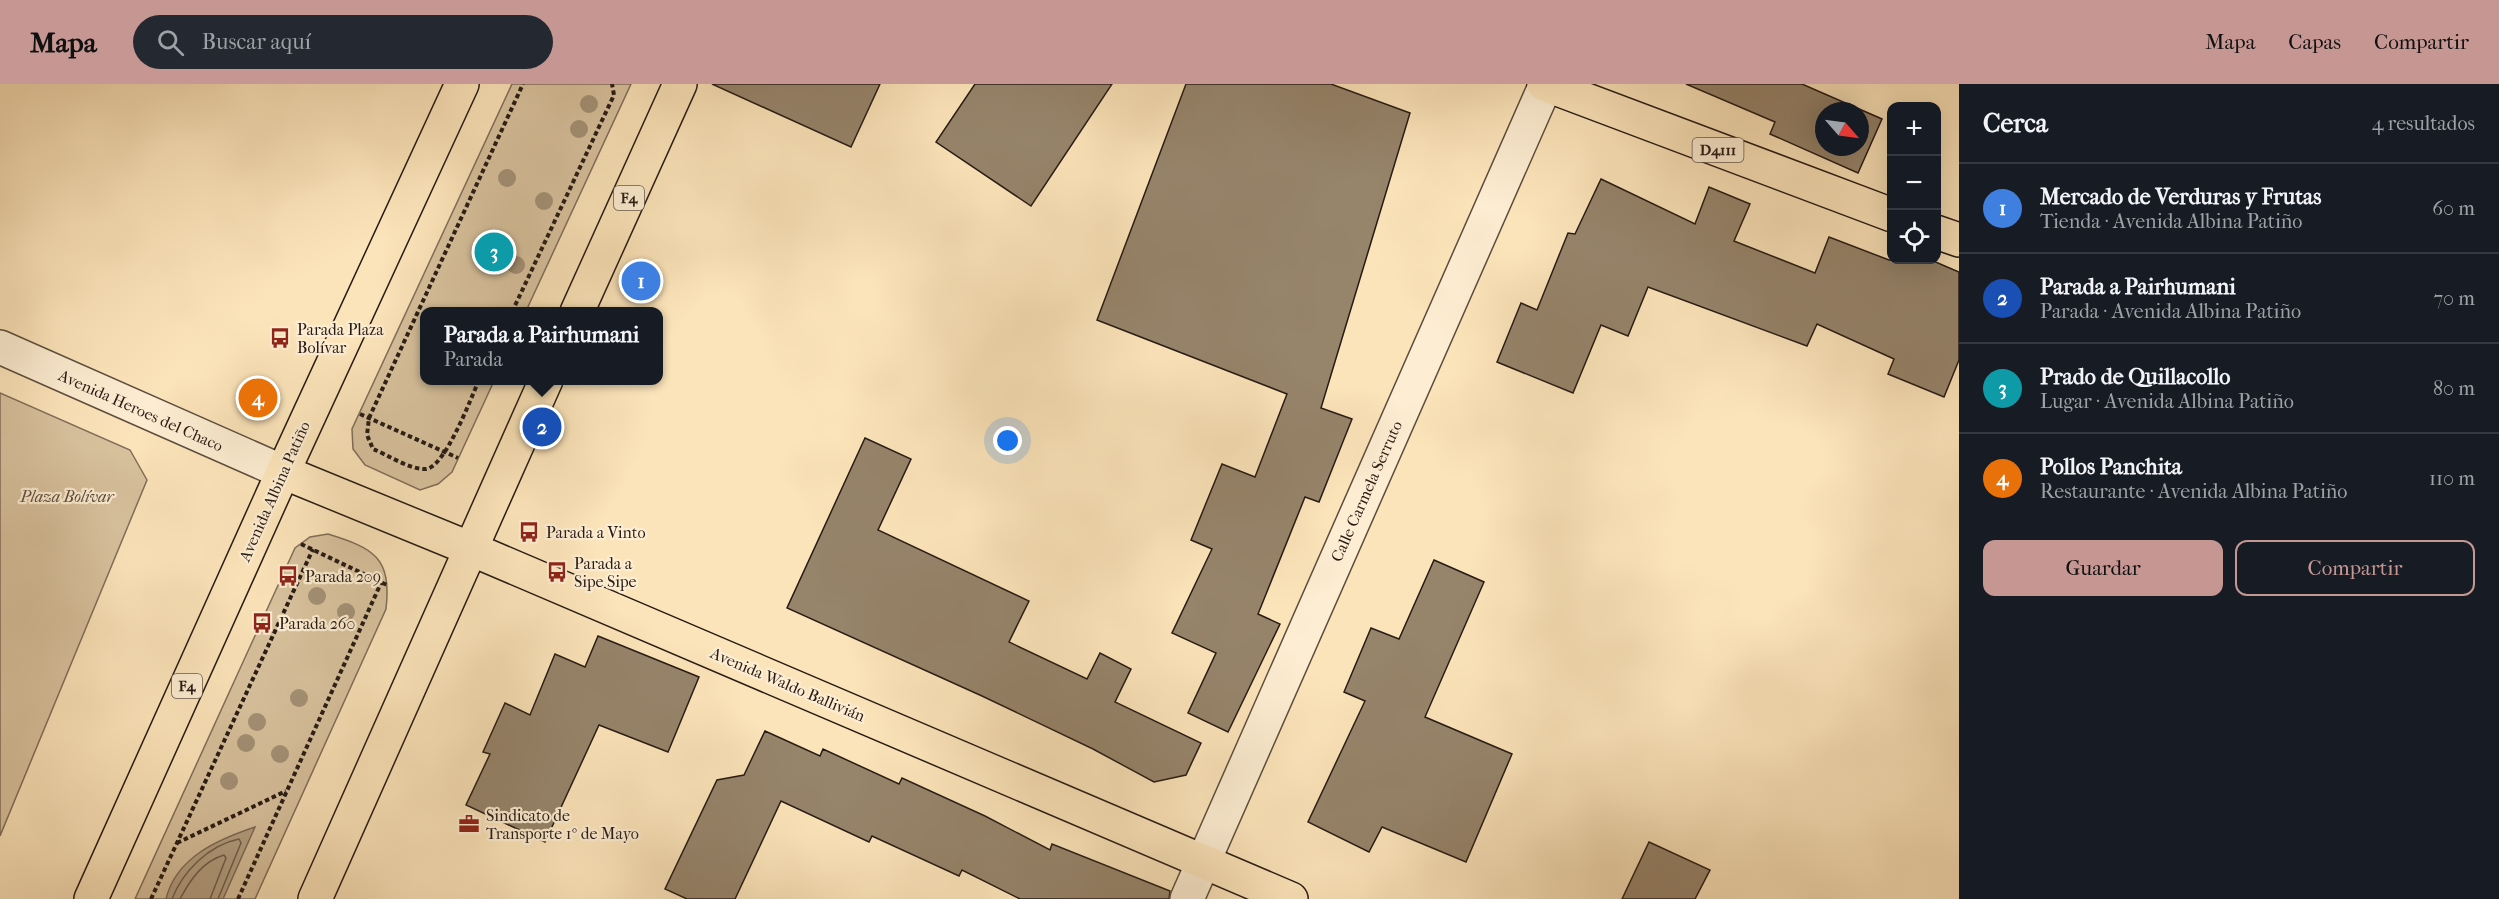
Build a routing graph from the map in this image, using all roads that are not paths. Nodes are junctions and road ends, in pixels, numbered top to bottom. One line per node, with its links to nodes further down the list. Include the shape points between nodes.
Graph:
1 (462, 84): 10 (main road, Avenida Albina Patiño / F4)
2 (680, 84): 7 (main road, F4)
3 (1545, 84): 4 (main road, D4111); 12 (street, Calle Carmela Serruto)
4 (1887, 213)
5 (1941, 234): 6 (main road)
6 (1959, 240)
7 (579, 307)
8 (0, 347): 10 (street, Avenida Heroes del Chaco)
9 (544, 385): 11 (main road)
10 (283, 472): 11 (main road, Avenida Waldo Ballivián); 13 (main road, Avenida Albina Patiño / F4)
11 (471, 549): 12 (main road, Avenida Waldo Ballivián); 14 (main road)
12 (1204, 861): 15 (street, Calle Carmela Serruto); 16 (main road, Avenida Waldo Ballivián)
13 (91, 899)
14 (315, 899)
15 (1187, 899)
16 (1291, 899)

